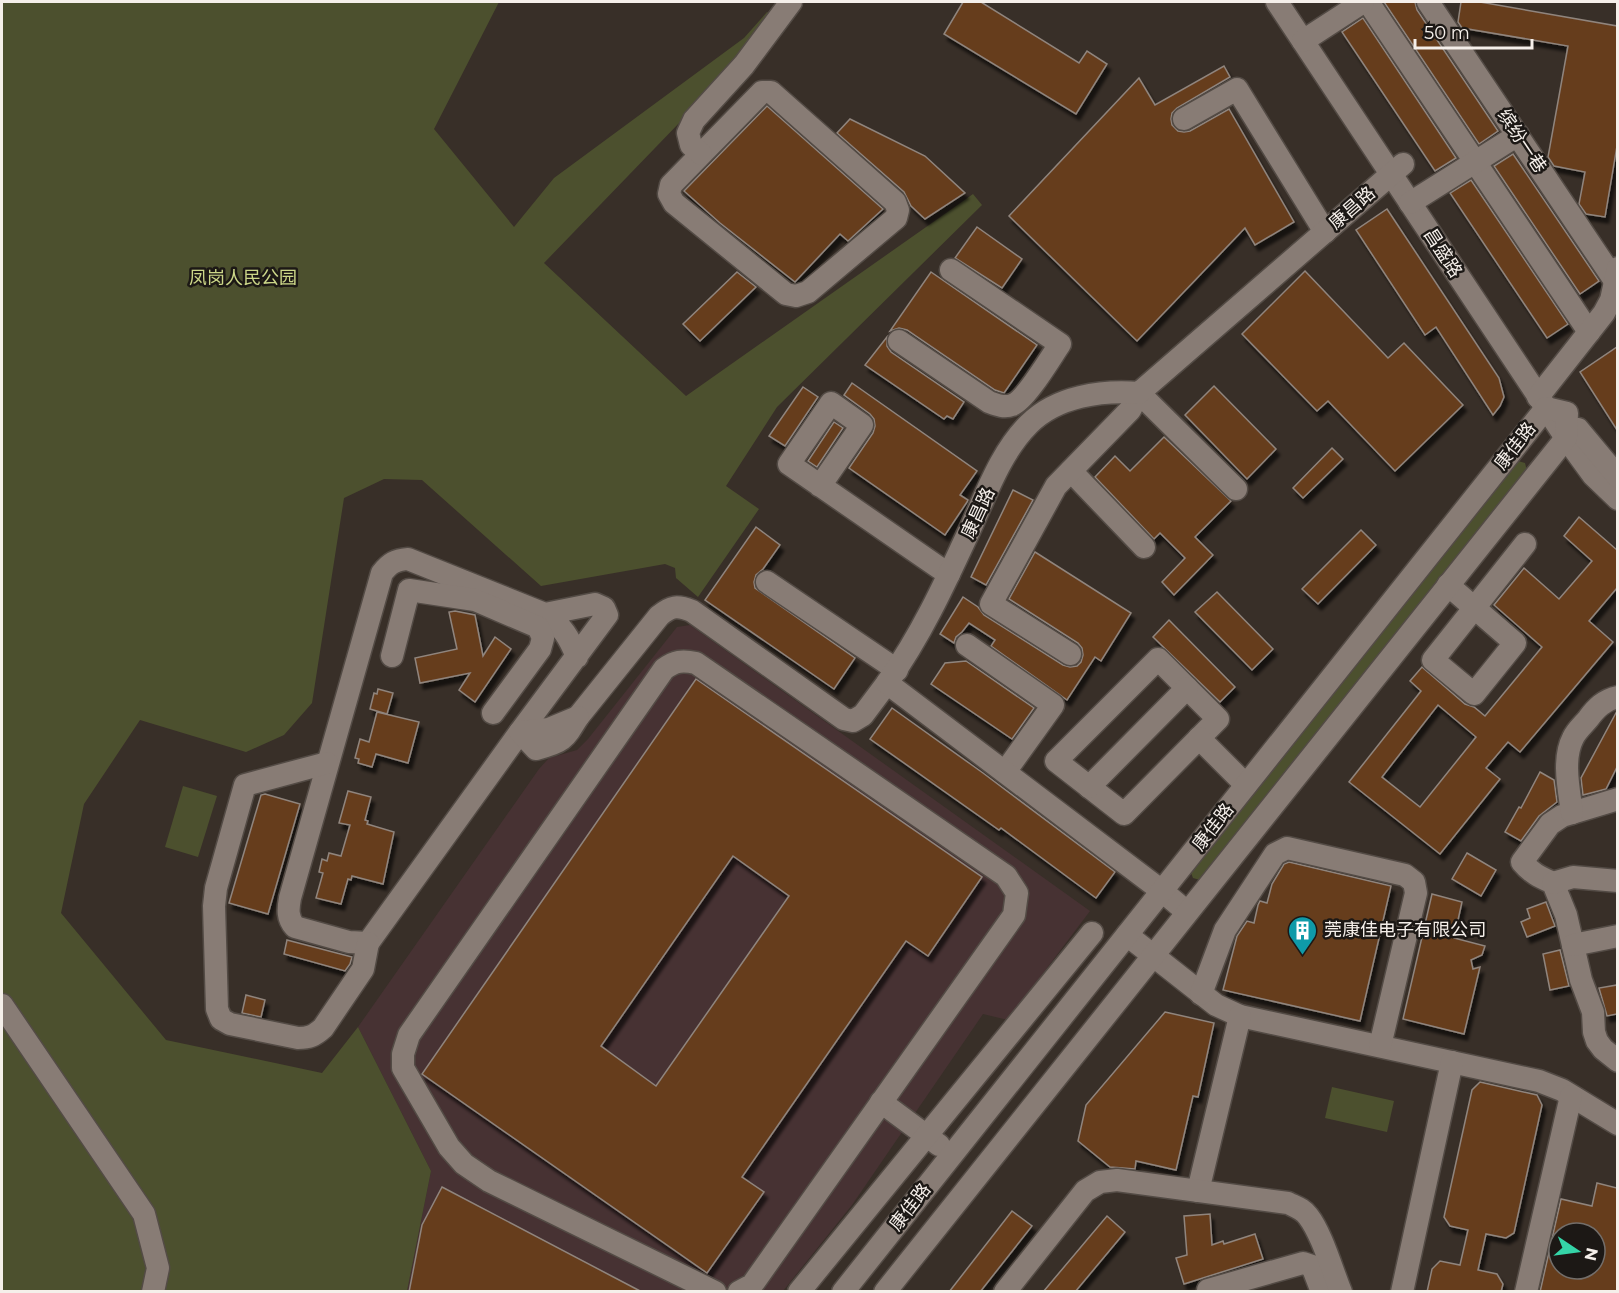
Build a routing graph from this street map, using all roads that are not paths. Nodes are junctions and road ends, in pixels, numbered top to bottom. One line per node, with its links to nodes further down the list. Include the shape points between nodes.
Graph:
1 (791, 2): 10 (street, via 744,65 694,120 688,133 691,145)
2 (1277, 2): 7 (street, 昌盛路)
3 (1296, 2): 7 (street, 昌盛路)
4 (1363, 2): 7 (street)
5 (1368, 2): 11 (street)
6 (1428, 2): 9 (street, 缤纷一巷)
7 (1309, 36): 12 (street, 昌盛路)
8 (1184, 119): 14 (street, via 1237,89)
9 (1518, 135): 11 (street); 16 (street, 缤纷一巷)
10 (701, 154): 10 (street, via 671,185 669,194 786,294 808,292 896,218 895,202 771,92 762,92)
11 (1475, 162): 13 (street); 17 (street)
12 (1397, 169): 13 (street, 昌盛路); 14 (street, 康昌路)
13 (1417, 199): 21 (street, 昌盛路)
14 (1325, 232): 20 (street, 康昌路)
15 (951, 270): 19 (street, via 1060,344)
16 (1616, 275): 17 (street, via 1608,307)
17 (1589, 332): 21 (street)
18 (899, 341): 19 (street, via 1002,407 1014,405)
19 (1031, 386): 22 (street)
20 (1139, 393): 22 (street, 康昌路, via 1106,392); 24 (street, via 1130,410); 27 (street)
21 (1550, 400): 23 (street, 康佳路); 25 (street, 昌盛路); 49 (street, 康佳路)
22 (1058, 405): 32 (street, 康昌路, via 1029,423 1008,450)
23 (1566, 438): 28 (street, via 1593,475); 34 (street, 康佳路)
24 (1071, 471): 30 (street); 38 (street, via 1056,486 992,604)
25 (1617, 477)
26 (820, 486): 32 (street)
27 (1236, 489)
28 (1617, 499)
29 (1525, 544): 34 (street, via 1475,608)
30 (1144, 546)
31 (438, 570): 35 (street); 36 (street); 47 (street, via 408,559 389,564 382,573)
32 (949, 574): 41 (street, 康昌路, via 921,631)
33 (767, 582): 41 (street)
34 (1448, 585): 56 (street, 康佳路)
35 (433, 594): 39 (street, via 409,590); 44 (street, via 475,600 538,627 543,638 540,649)
36 (545, 614): 40 (street, via 560,624); 40 (street, via 595,604 604,608 607,615)
37 (967, 645): 48 (street, via 1053,705)
38 (1070, 654)
39 (392, 656)
40 (577, 657): 45 (street)
41 (892, 676): 45 (street, 康昌路, via 863,715 853,721 844,719 692,611 679,606 668,608 659,616 564,740 537,749); 48 (street)
42 (1187, 688): 46 (street, via 1218,719); 50 (street); 50 (street, via 1158,659 1056,761)
43 (1617, 697): 52 (street, via 1604,701 1573,737 1569,752)
44 (493, 713)
45 (519, 732): 60 (street)
46 (1199, 738): 49 (street); 50 (street, via 1124,814)
47 (327, 763): 60 (street, via 288,913 295,927 303,930); 60 (street, via 245,785 214,906 221,1019 297,1038 315,1035 363,969)
48 (1005, 772): 55 (street)
49 (1246, 785): 55 (street, 康佳路)
50 (1089, 787)
51 (1617, 799): 52 (street)
52 (1572, 813): 54 (street, via 1550,824 1522,862 1537,876)
53 (1617, 881): 54 (street, via 1573,878)
54 (1553, 883): 61 (street)
55 (1162, 891): 56 (street); 58 (street, 康佳路)
56 (1187, 912): 62 (street, 康佳路)
57 (1092, 933): 72 (street)
58 (1127, 935): 62 (street); 73 (street, 康佳路)
59 (1617, 936): 61 (street)
60 (368, 943)
61 (1573, 945): 67 (street, via 1593,1012 1597,1041)
62 (1153, 956): 63 (street); 81 (street, 康佳路)
63 (1201, 994): 65 (street); 66 (street, via 1225,930 1275,854 1287,848 1405,875 1414,882 1416,893)
64 (2, 1005): 76 (street, via 144,1214 158,1268)
65 (1240, 1016): 66 (street); 74 (street)
66 (1380, 1046): 68 (street)
67 (1617, 1061)
68 (1452, 1062): 69 (street, via 1539,1081); 85 (street)
69 (1571, 1096): 71 (street); 86 (street)
70 (881, 1102): 72 (street); 77 (street, via 1014,915 1017,893 1006,876 696,663 673,662 664,669 409,1035 403,1068 448,1147 464,1164 489,1181); 78 (street, via 752,1286)
71 (1617, 1124)
72 (927, 1135): 73 (street); 79 (street)
73 (952, 1154): 80 (street, 康佳路)
74 (1198, 1191): 82 (street, via 1117,1180 1100,1182 1085,1191); 84 (street, via 1288,1203 1299,1208 1314,1226)
75 (1208, 1290): 83 (street, via 1303,1263 1312,1266)
76 (153, 1292)
77 (715, 1292)
78 (739, 1292)
79 (799, 1292)
80 (843, 1292)
81 (885, 1292)
82 (1005, 1292)
83 (1322, 1292)
84 (1341, 1292)
85 (1402, 1292)
86 (1526, 1292)

